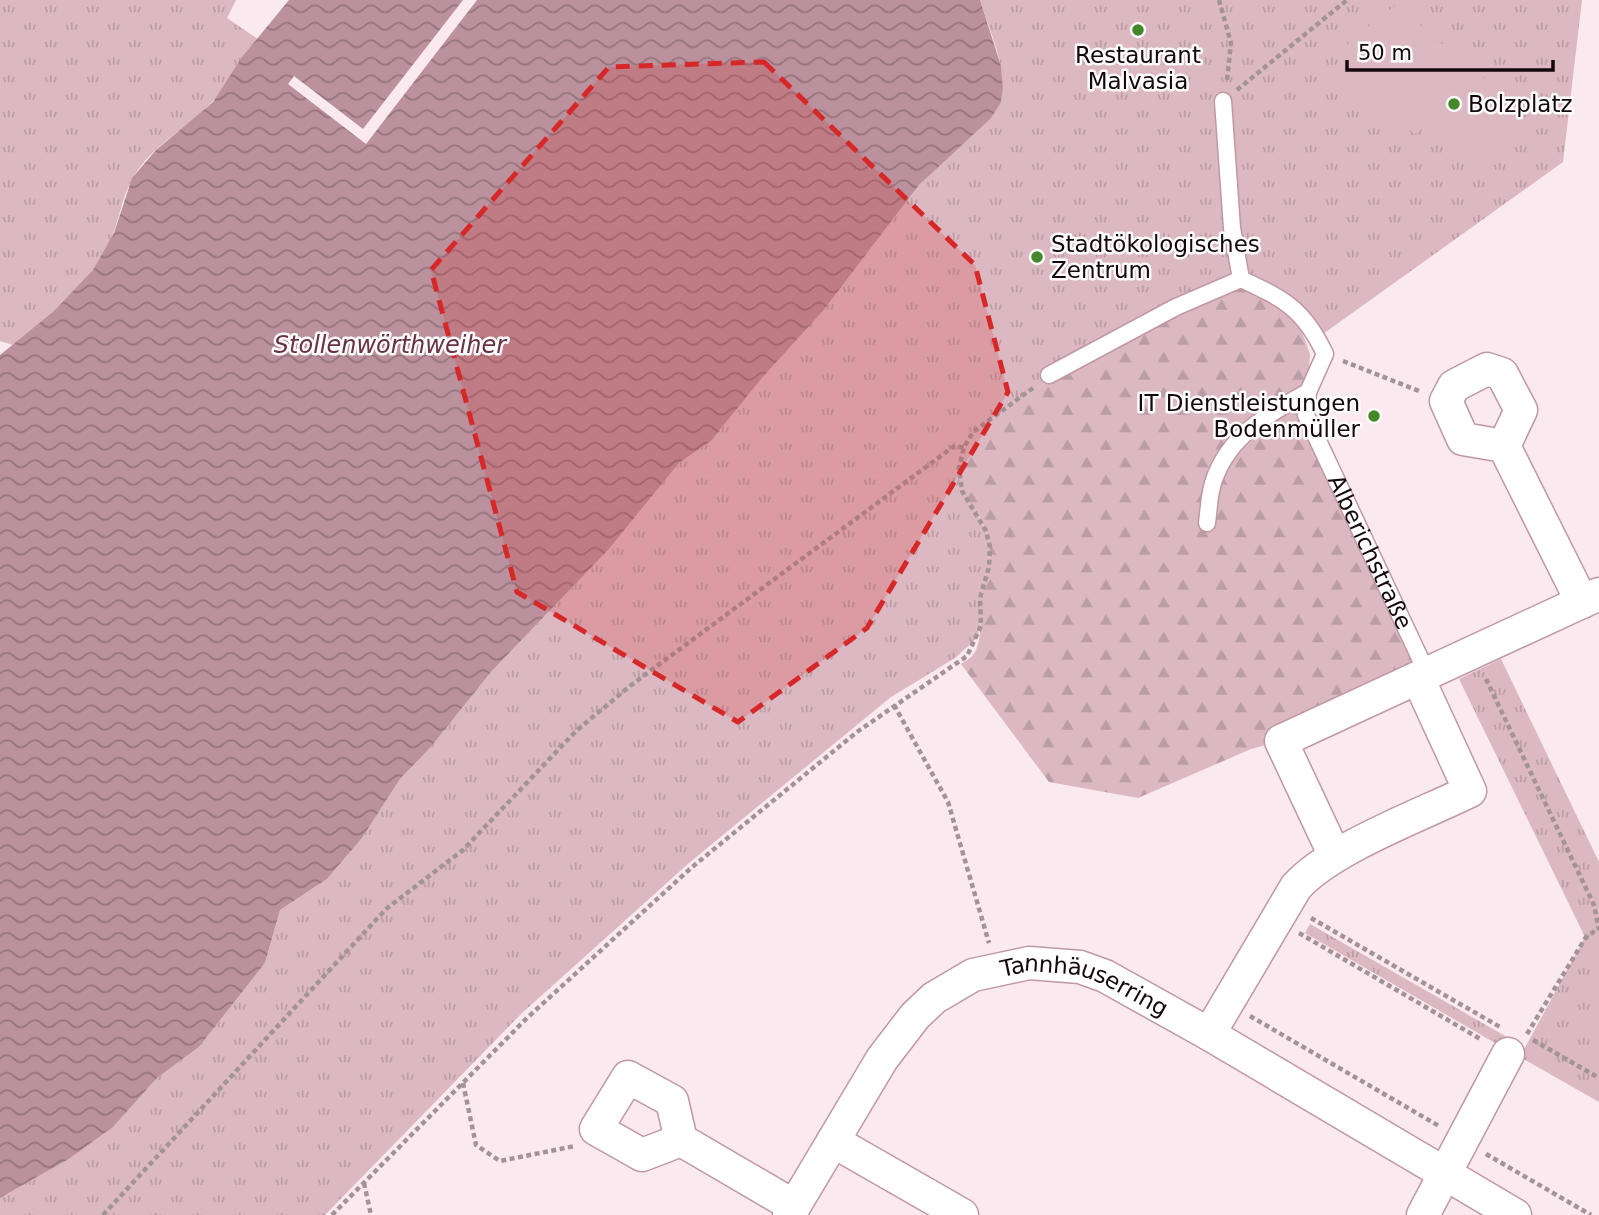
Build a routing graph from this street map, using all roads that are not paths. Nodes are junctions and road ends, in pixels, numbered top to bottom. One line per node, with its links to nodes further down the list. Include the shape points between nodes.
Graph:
1 (1223, 102): 2 (lane, via 1232,228)
2 (1241, 279): 3 (lane, via 1176,307); 4 (lane, Alberichstraße, via 1284,300 1303,316 1325,354)
3 (1049, 375)
4 (1308, 392): 6 (lane, via 1260,418 1232,447 1214,479); 8 (lane, Alberichstraße, via 1306,415)
5 (1504, 446): 5 (street, via 1521,410 1502,374 1488,369 1454,386 1446,401 1463,439); 7 (street)
6 (1207, 523)
7 (1590, 598): 8 (street)
8 (1423, 676): 9 (street, Alberichstraße, via 1470,791); 9 (street, via 1281,741)
9 (1335, 856): 10 (street, Alberichstraße, via 1308,873)
10 (1209, 1034): 13 (street, Tannhäuserring, via 1105,976 1080,967 1030,963 996,968 952,986 915,1016 882,1059); 14 (street, Tannhäuserring)
11 (1517, 1042): 14 (street)
12 (681, 1140): 12 (street, via 671,1101 628,1077 596,1129 642,1155); 15 (street, Tannhäuserring)
13 (834, 1140): 15 (street, Tannhäuserring); 16 (street)
14 (1446, 1174): 17 (street); 18 (street, Tannhäuserring)
15 (792, 1211)
16 (961, 1215)
17 (1423, 1215)
18 (1515, 1215)

